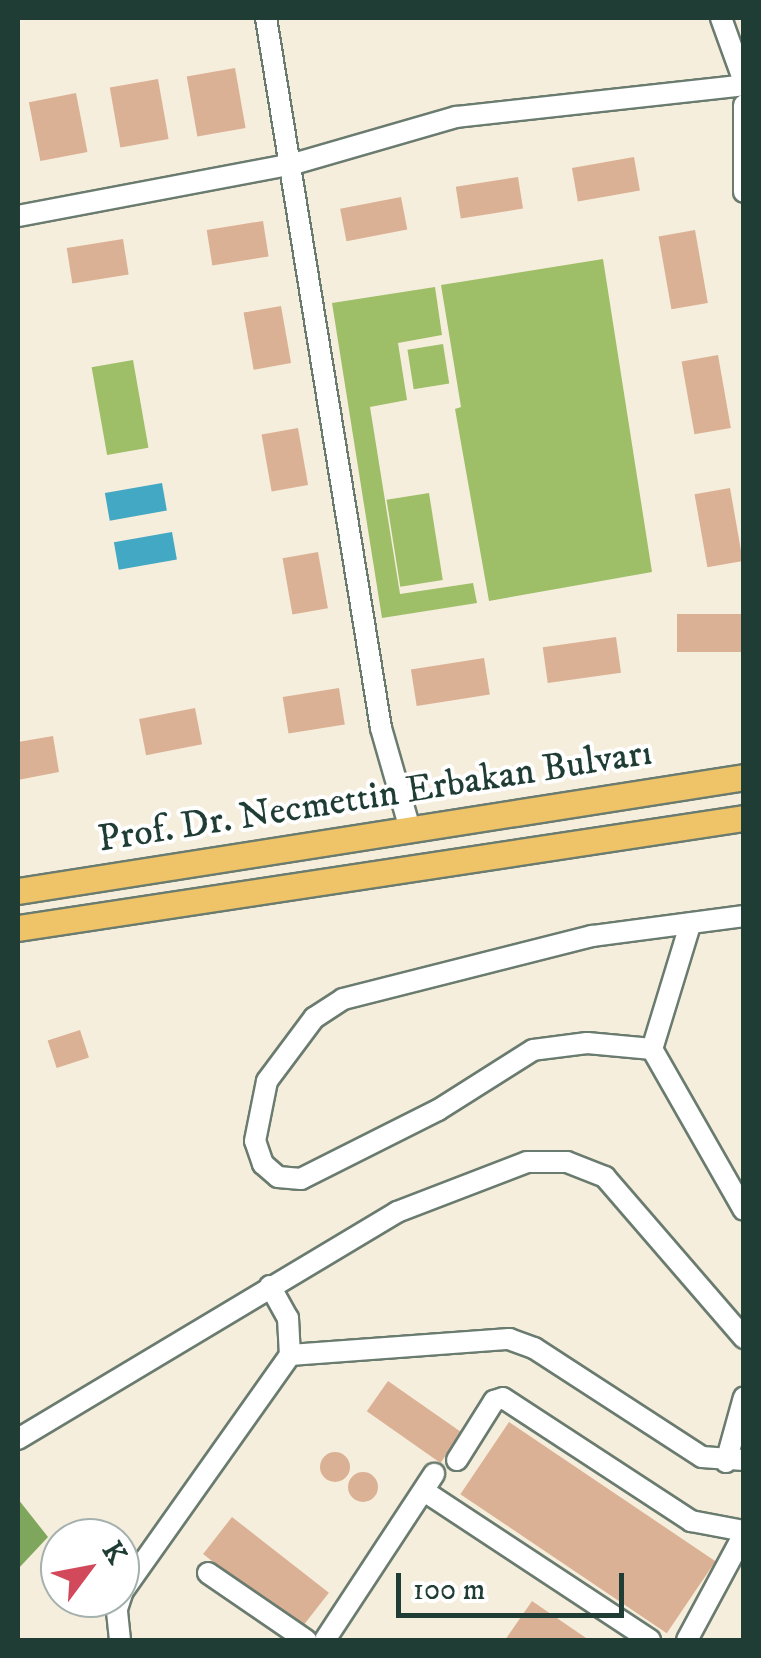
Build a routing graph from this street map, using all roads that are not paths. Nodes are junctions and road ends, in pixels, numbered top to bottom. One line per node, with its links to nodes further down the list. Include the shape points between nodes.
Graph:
1 (266, 18): 5 (street)
2 (720, 18): 3 (street)
3 (744, 84): 5 (street, via 456,117)
4 (744, 105): 6 (street)
5 (293, 164): 7 (street); 10 (street, via 382,728)
6 (744, 192)
7 (18, 216)
8 (744, 776): 10 (main road, Prof. Dr. Necmettin Erbakan Bulvarı)
9 (744, 818): 14 (main road, Prof. Dr. Necmettin Erbakan Bulvarı)
10 (410, 829): 11 (main road, Prof. Dr. Necmettin Erbakan Bulvarı)
11 (18, 892)
12 (744, 916): 13 (street)
13 (690, 925): 15 (street); 15 (street, via 592,936 343,1000 314,1018 267,1082 255,1141 270,1170 301,1179 438,1110 533,1050 587,1043)
14 (18, 928)
15 (652, 1049): 16 (street)
16 (744, 1210)
17 (270, 1286): 18 (street, via 408,1206 514,1165 553,1160 593,1170 620,1190); 19 (street, via 288,1318); 21 (street)
18 (744, 1338)
19 (290, 1354): 23 (street, via 509,1339 534,1348 702,1457); 26 (street, via 123,1591)
20 (744, 1397): 23 (street)
21 (18, 1440)
22 (457, 1460): 24 (street, via 503,1398 692,1522)
23 (735, 1461)
24 (744, 1532): 30 (street)
25 (208, 1573): 27 (street)
26 (120, 1640)
27 (306, 1640)
28 (325, 1640): 29 (street, via 429,1482)
29 (650, 1640)
30 (688, 1640)

